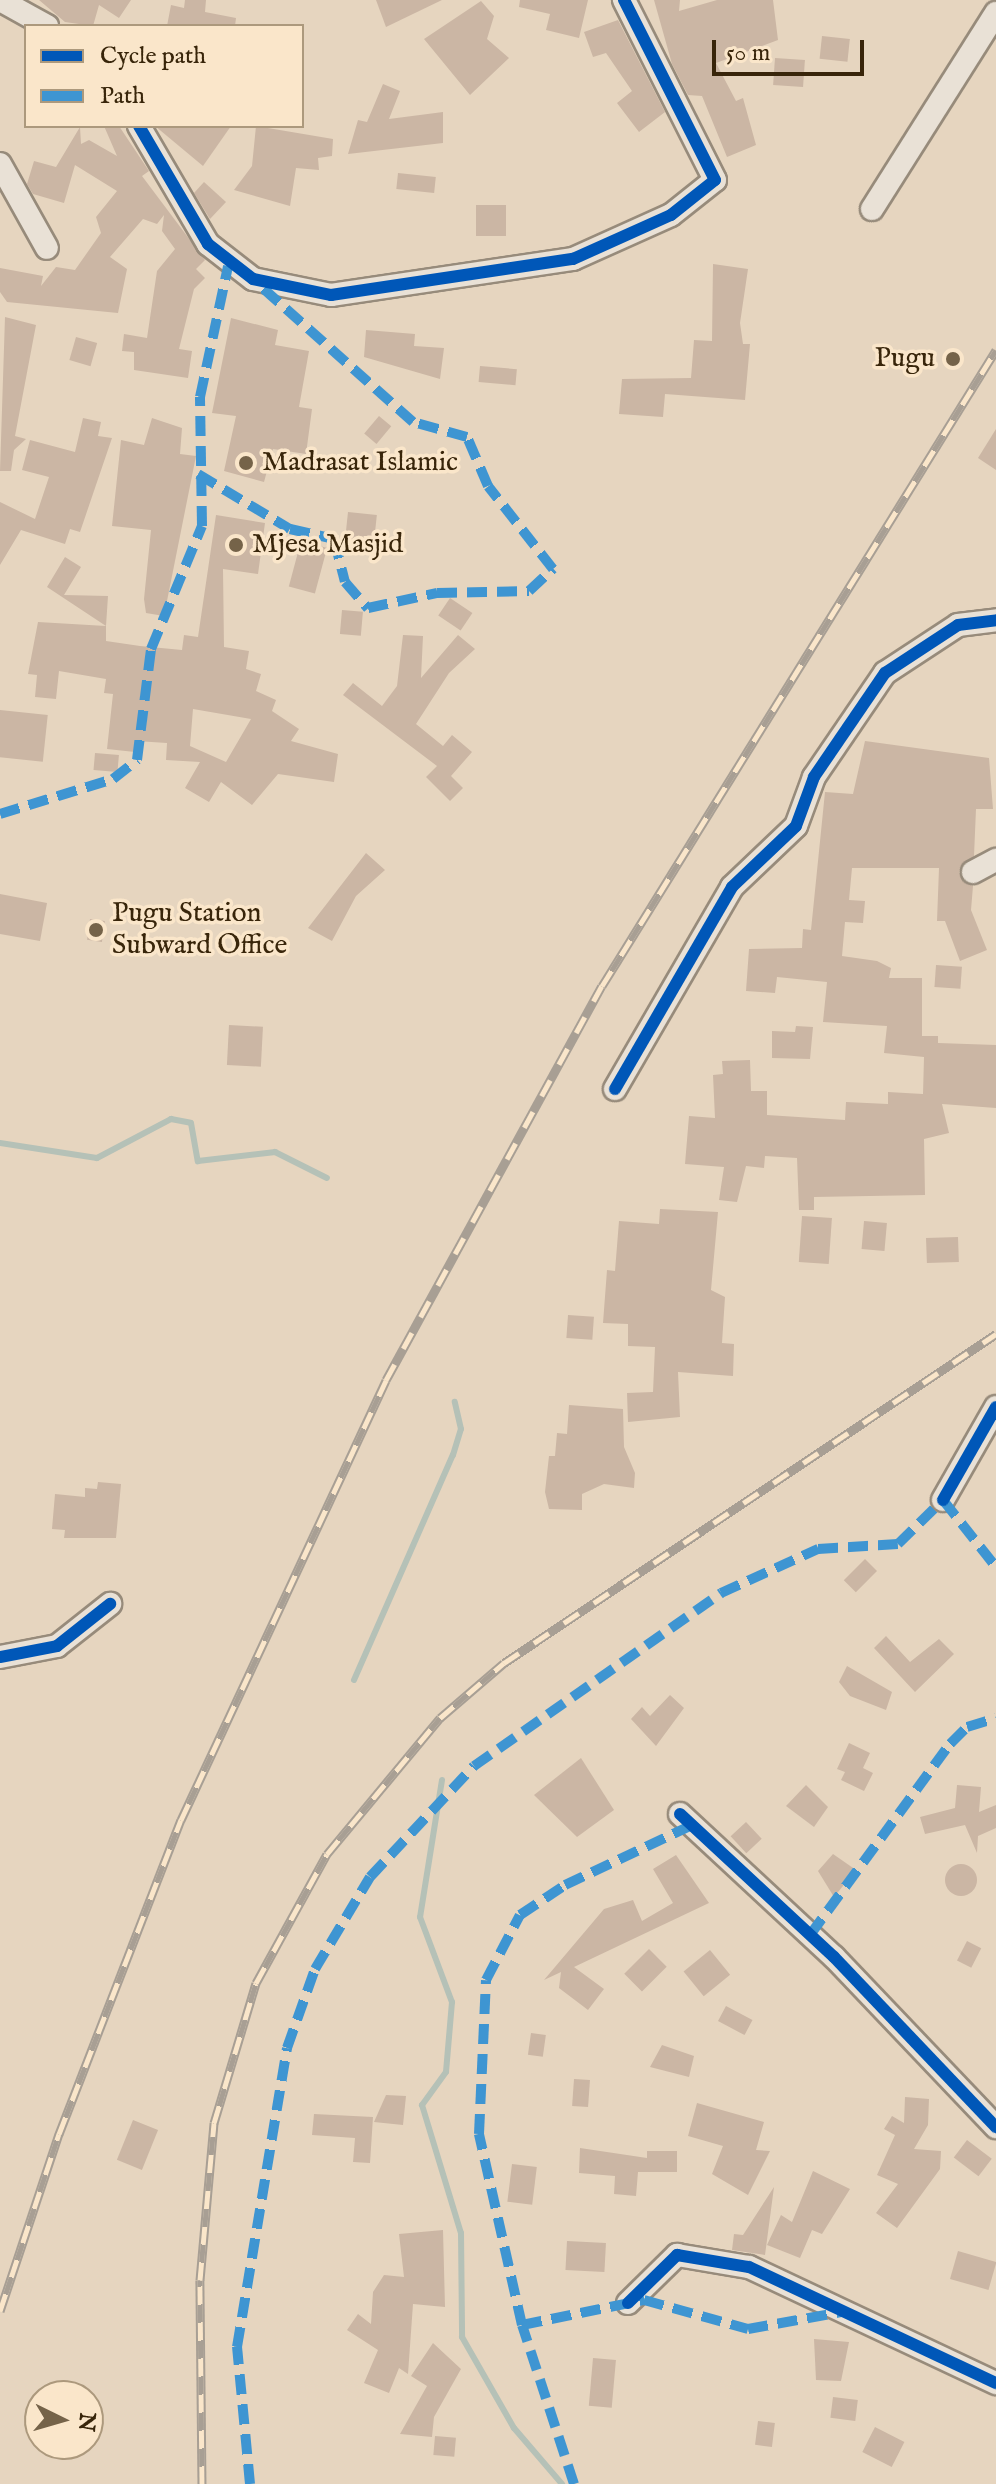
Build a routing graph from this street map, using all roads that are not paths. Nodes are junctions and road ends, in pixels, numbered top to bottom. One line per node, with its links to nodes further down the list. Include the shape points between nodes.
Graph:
1 (0, 0): 4 (street)
2 (624, 0): 5 (street, via 715,180 671,215 573,259 331,295 253,279 208,244)
3 (996, 13): 7 (street)
4 (43, 24)
5 (140, 128)
6 (0, 164): 8 (street)
7 (872, 209)
8 (47, 248)
9 (996, 620): 12 (street, via 958,625 885,673 814,777 796,826 732,887)
10 (996, 860): 11 (street)
11 (973, 872)
12 (615, 1089)
13 (996, 1407): 14 (street)
14 (943, 1500)
15 (110, 1604): 16 (street, via 57,1646)
16 (0, 1657)
17 (680, 1814): 18 (street, via 834,1957)
18 (996, 2127)
19 (628, 2303): 20 (street, via 677,2255 749,2267)
20 (996, 2383)

